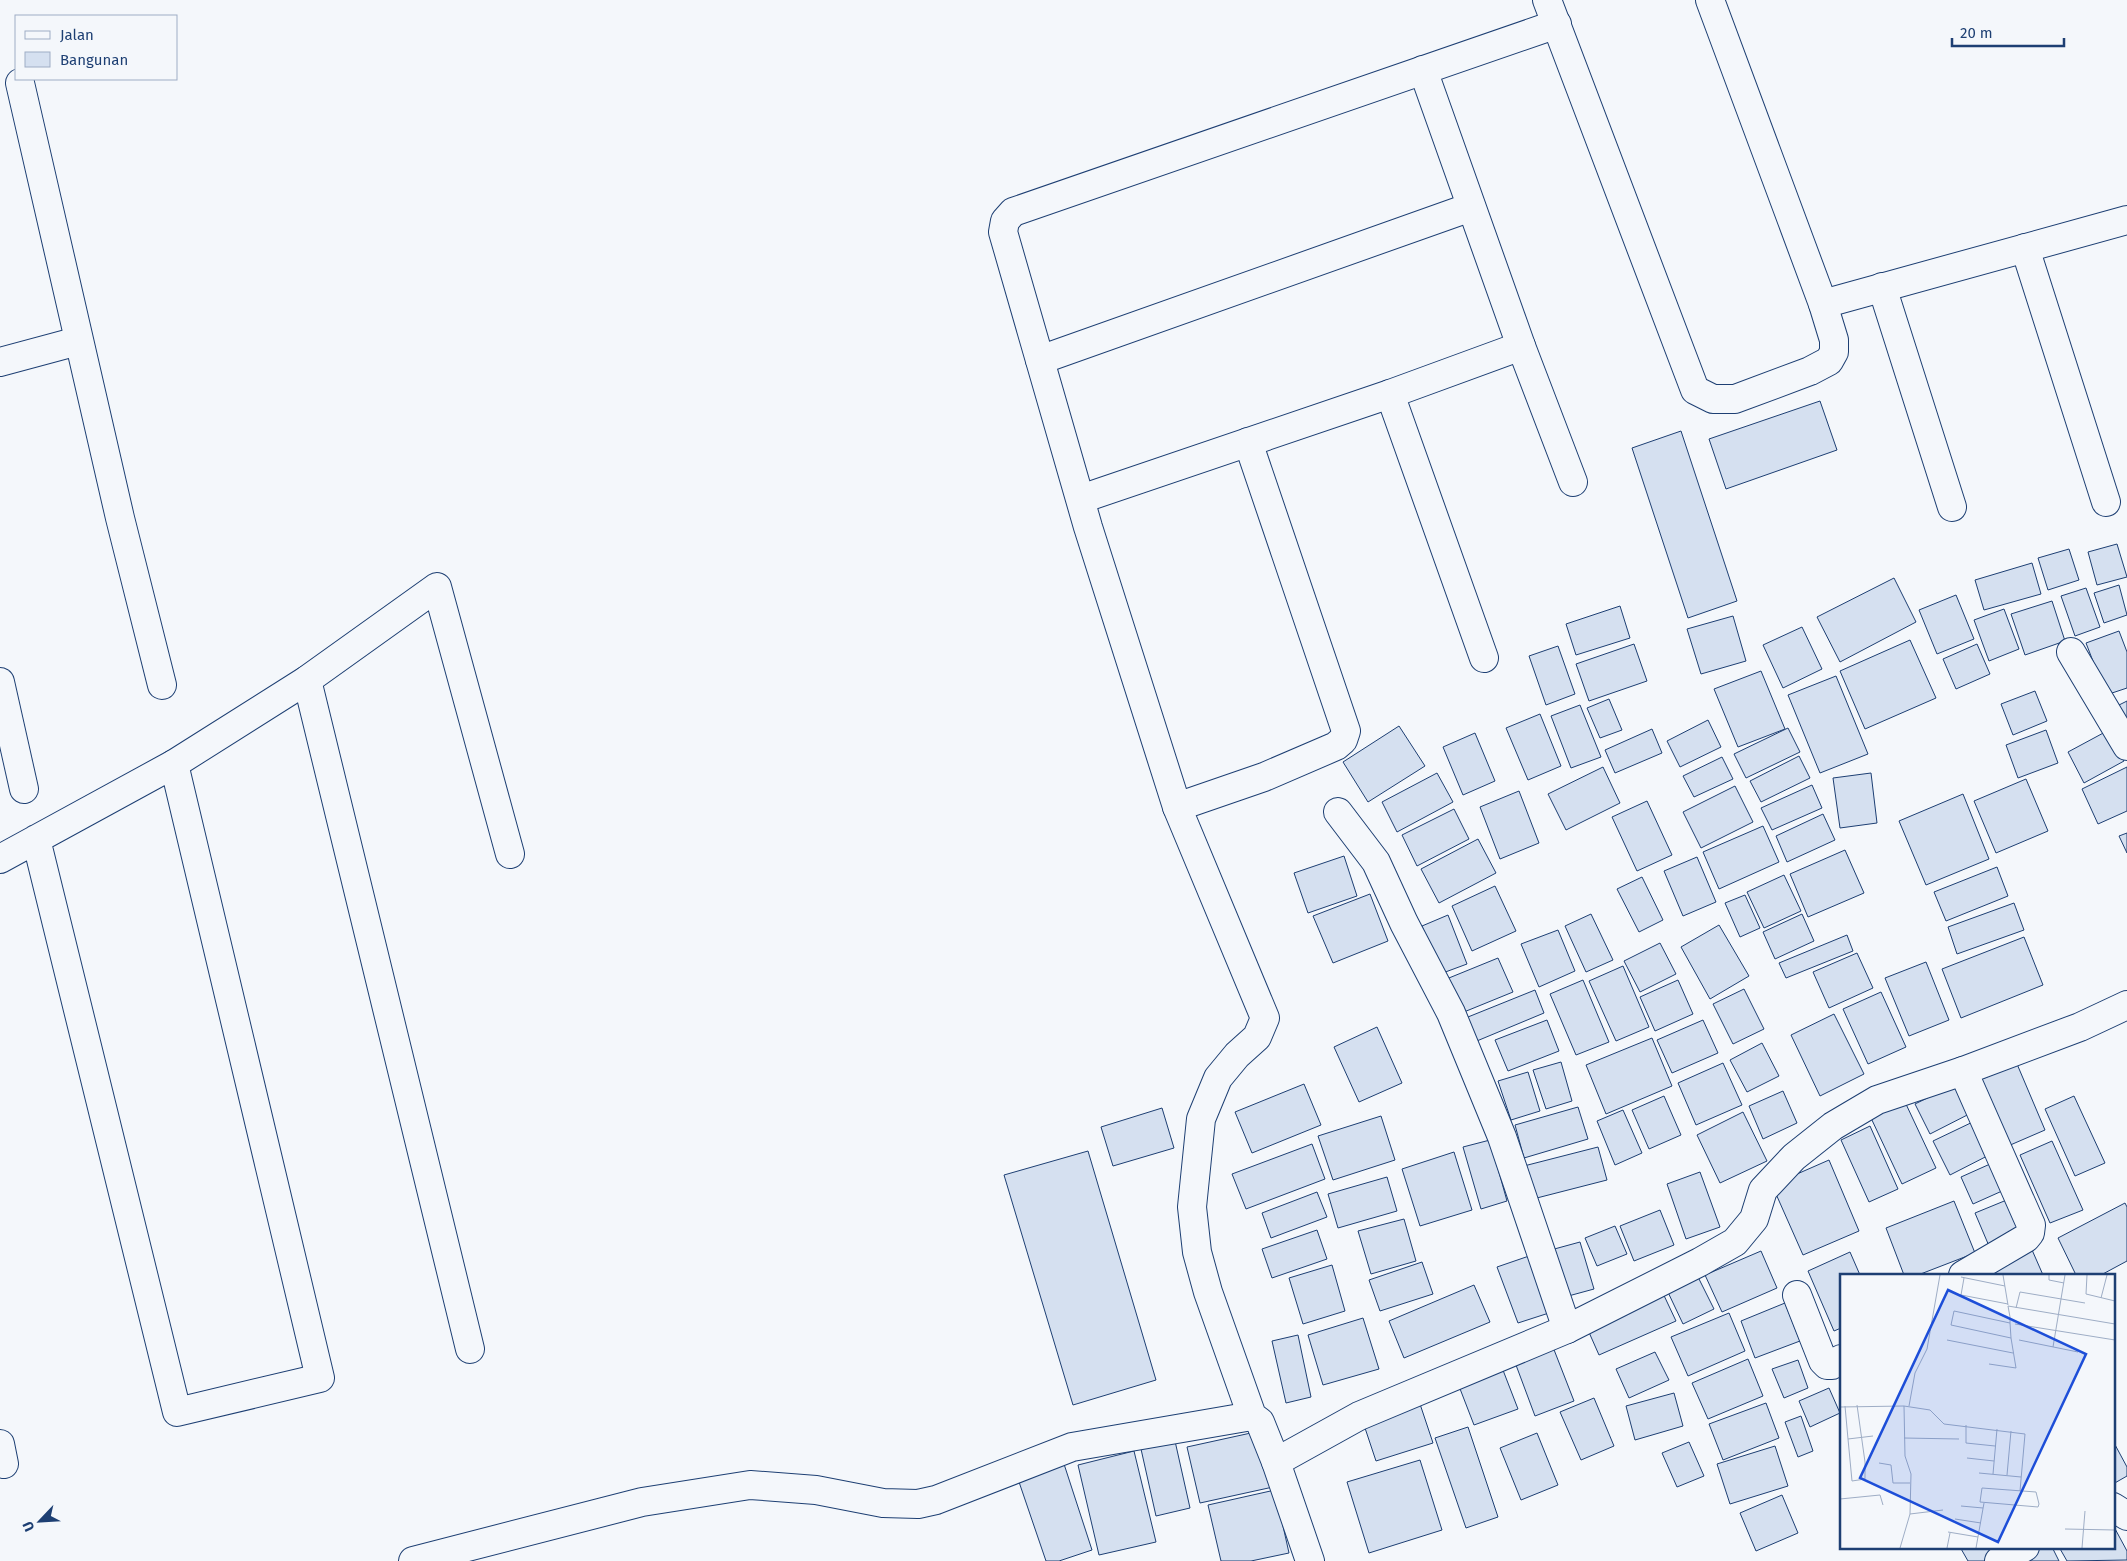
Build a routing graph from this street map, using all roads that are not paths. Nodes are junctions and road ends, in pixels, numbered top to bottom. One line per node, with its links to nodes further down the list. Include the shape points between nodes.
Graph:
1 (1710, 0): 9 (street)
2 (1552, 12): 3 (street); 9 (street, via 1695,390 1713,399 1735,399 1829,361 1834,352 1834,340)
3 (1423, 70): 5 (street); 12 (street, via 1013,212 1005,221 1003,232)
4 (20, 83): 10 (street)
5 (1471, 207): 11 (street); 12 (street)
6 (2127, 220): 7 (street)
7 (2025, 248): 8 (street); 18 (street)
8 (1882, 288): 9 (street); 19 (street)
9 (1823, 304)
10 (78, 341): 13 (street); 24 (street)
11 (1521, 346): 14 (street); 16 (street)
12 (1040, 360): 17 (street)
13 (0, 362)
14 (1390, 394): 15 (street); 21 (street)
15 (1248, 442): 17 (street); 28 (street, via 1346,731 1336,746 1264,777)
16 (1573, 482)
17 (1080, 499): 28 (street)
18 (2106, 502)
19 (1952, 507)
20 (2071, 652): 25 (street)
21 (1484, 658)
22 (307, 680): 26 (street); 31 (street, via 436,587); 38 (street)
23 (0, 682): 27 (street)
24 (162, 685)
25 (2127, 746)
26 (174, 764): 30 (street); 30 (street, via 320,1378 177,1412)
27 (24, 789)
28 (1177, 807): 40 (street, via 1265,1018 1257,1037 1236,1055 1218,1078 1201,1118 1192,1207 1197,1252 1208,1292)
29 (1338, 812): 37 (street, via 1376,862 1451,1013 1502,1137)
30 (36, 838): 32 (street)
31 (510, 854)
32 (0, 859)
33 (2127, 1005): 34 (street, via 2080,1027)
34 (1963, 1070): 35 (street, via 2031,1225 2026,1238); 37 (street, via 1877,1100 1833,1126 1794,1157 1763,1190 1754,1219 1735,1242)
35 (1965, 1274)
36 (1796, 1295): 39 (street, via 1823,1362 1832,1365)
37 (1567, 1329): 41 (street, via 1359,1416)
38 (470, 1349)
39 (1840, 1360)
40 (1252, 1416): 41 (street, via 1260,1422); 45 (street, via 1072,1448 918,1504 882,1503 816,1490 750,1485 642,1502)
41 (1276, 1462): 46 (street)
42 (2114, 1508): 43 (street)
43 (2127, 1516)
44 (2023, 1548): 47 (street)
45 (413, 1561)
46 (1310, 1561)
47 (1999, 1561)

